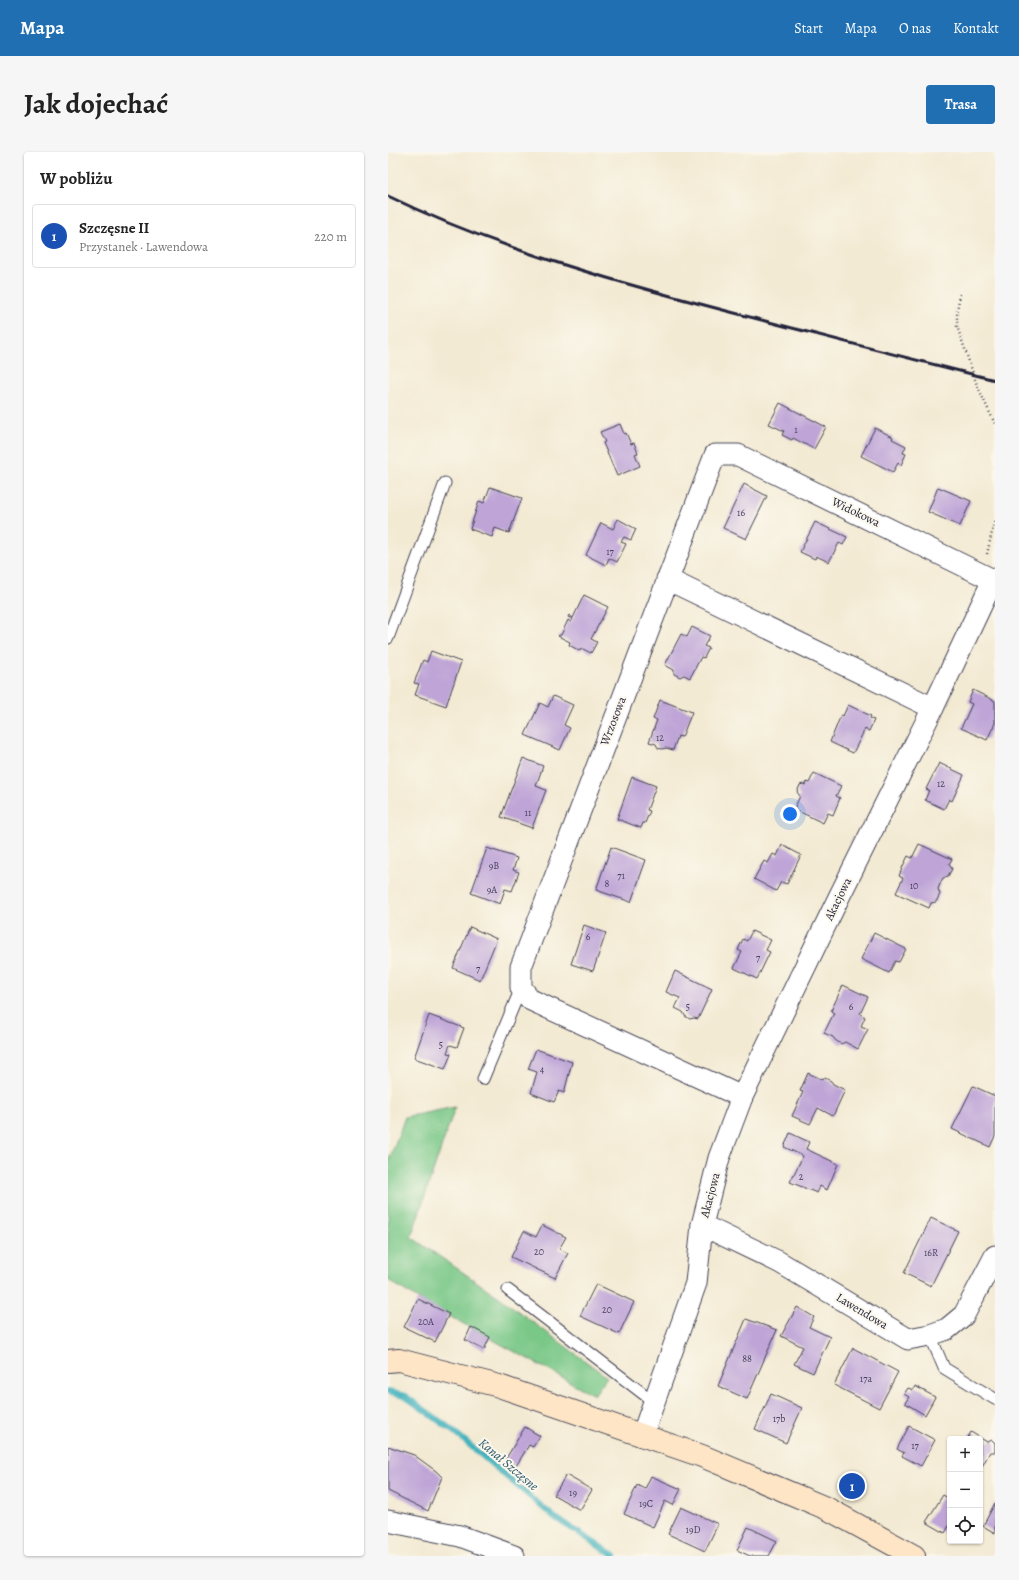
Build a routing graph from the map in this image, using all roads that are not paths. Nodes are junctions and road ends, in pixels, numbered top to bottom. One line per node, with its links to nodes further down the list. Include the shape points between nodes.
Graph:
1 (715, 455): 3 (street, Widokowa, via 738,455); 4 (street, Wrzosowa)
2 (445, 483): 5 (lane)
3 (990, 578): 6 (street, Akacjowa)
4 (667, 579): 6 (street); 7 (street, Wrzosowa, via 521,967)
5 (388, 638)
6 (933, 708): 9 (street, Akacjowa)
7 (521, 988): 8 (lane); 9 (street, via 531,1000)
8 (483, 1079)
9 (742, 1097): 10 (street, Akacjowa, via 720,1158)
10 (702, 1225): 13 (street, Lawendowa, via 779,1262 908,1339); 16 (street, Akacjowa, via 696,1283)
11 (995, 1256): 13 (street, Lawendowa, via 964,1315 947,1329)
12 (508, 1290): 16 (lane)
13 (930, 1335): 15 (lane, via 944,1368)
14 (392, 1357): 17 (street, via 499,1386)
15 (995, 1400)
16 (654, 1402): 17 (street, Akacjowa)
17 (642, 1436): 20 (street, via 702,1456 828,1509)
18 (388, 1522): 19 (street, via 460,1536)
19 (514, 1556)
20 (914, 1556)

